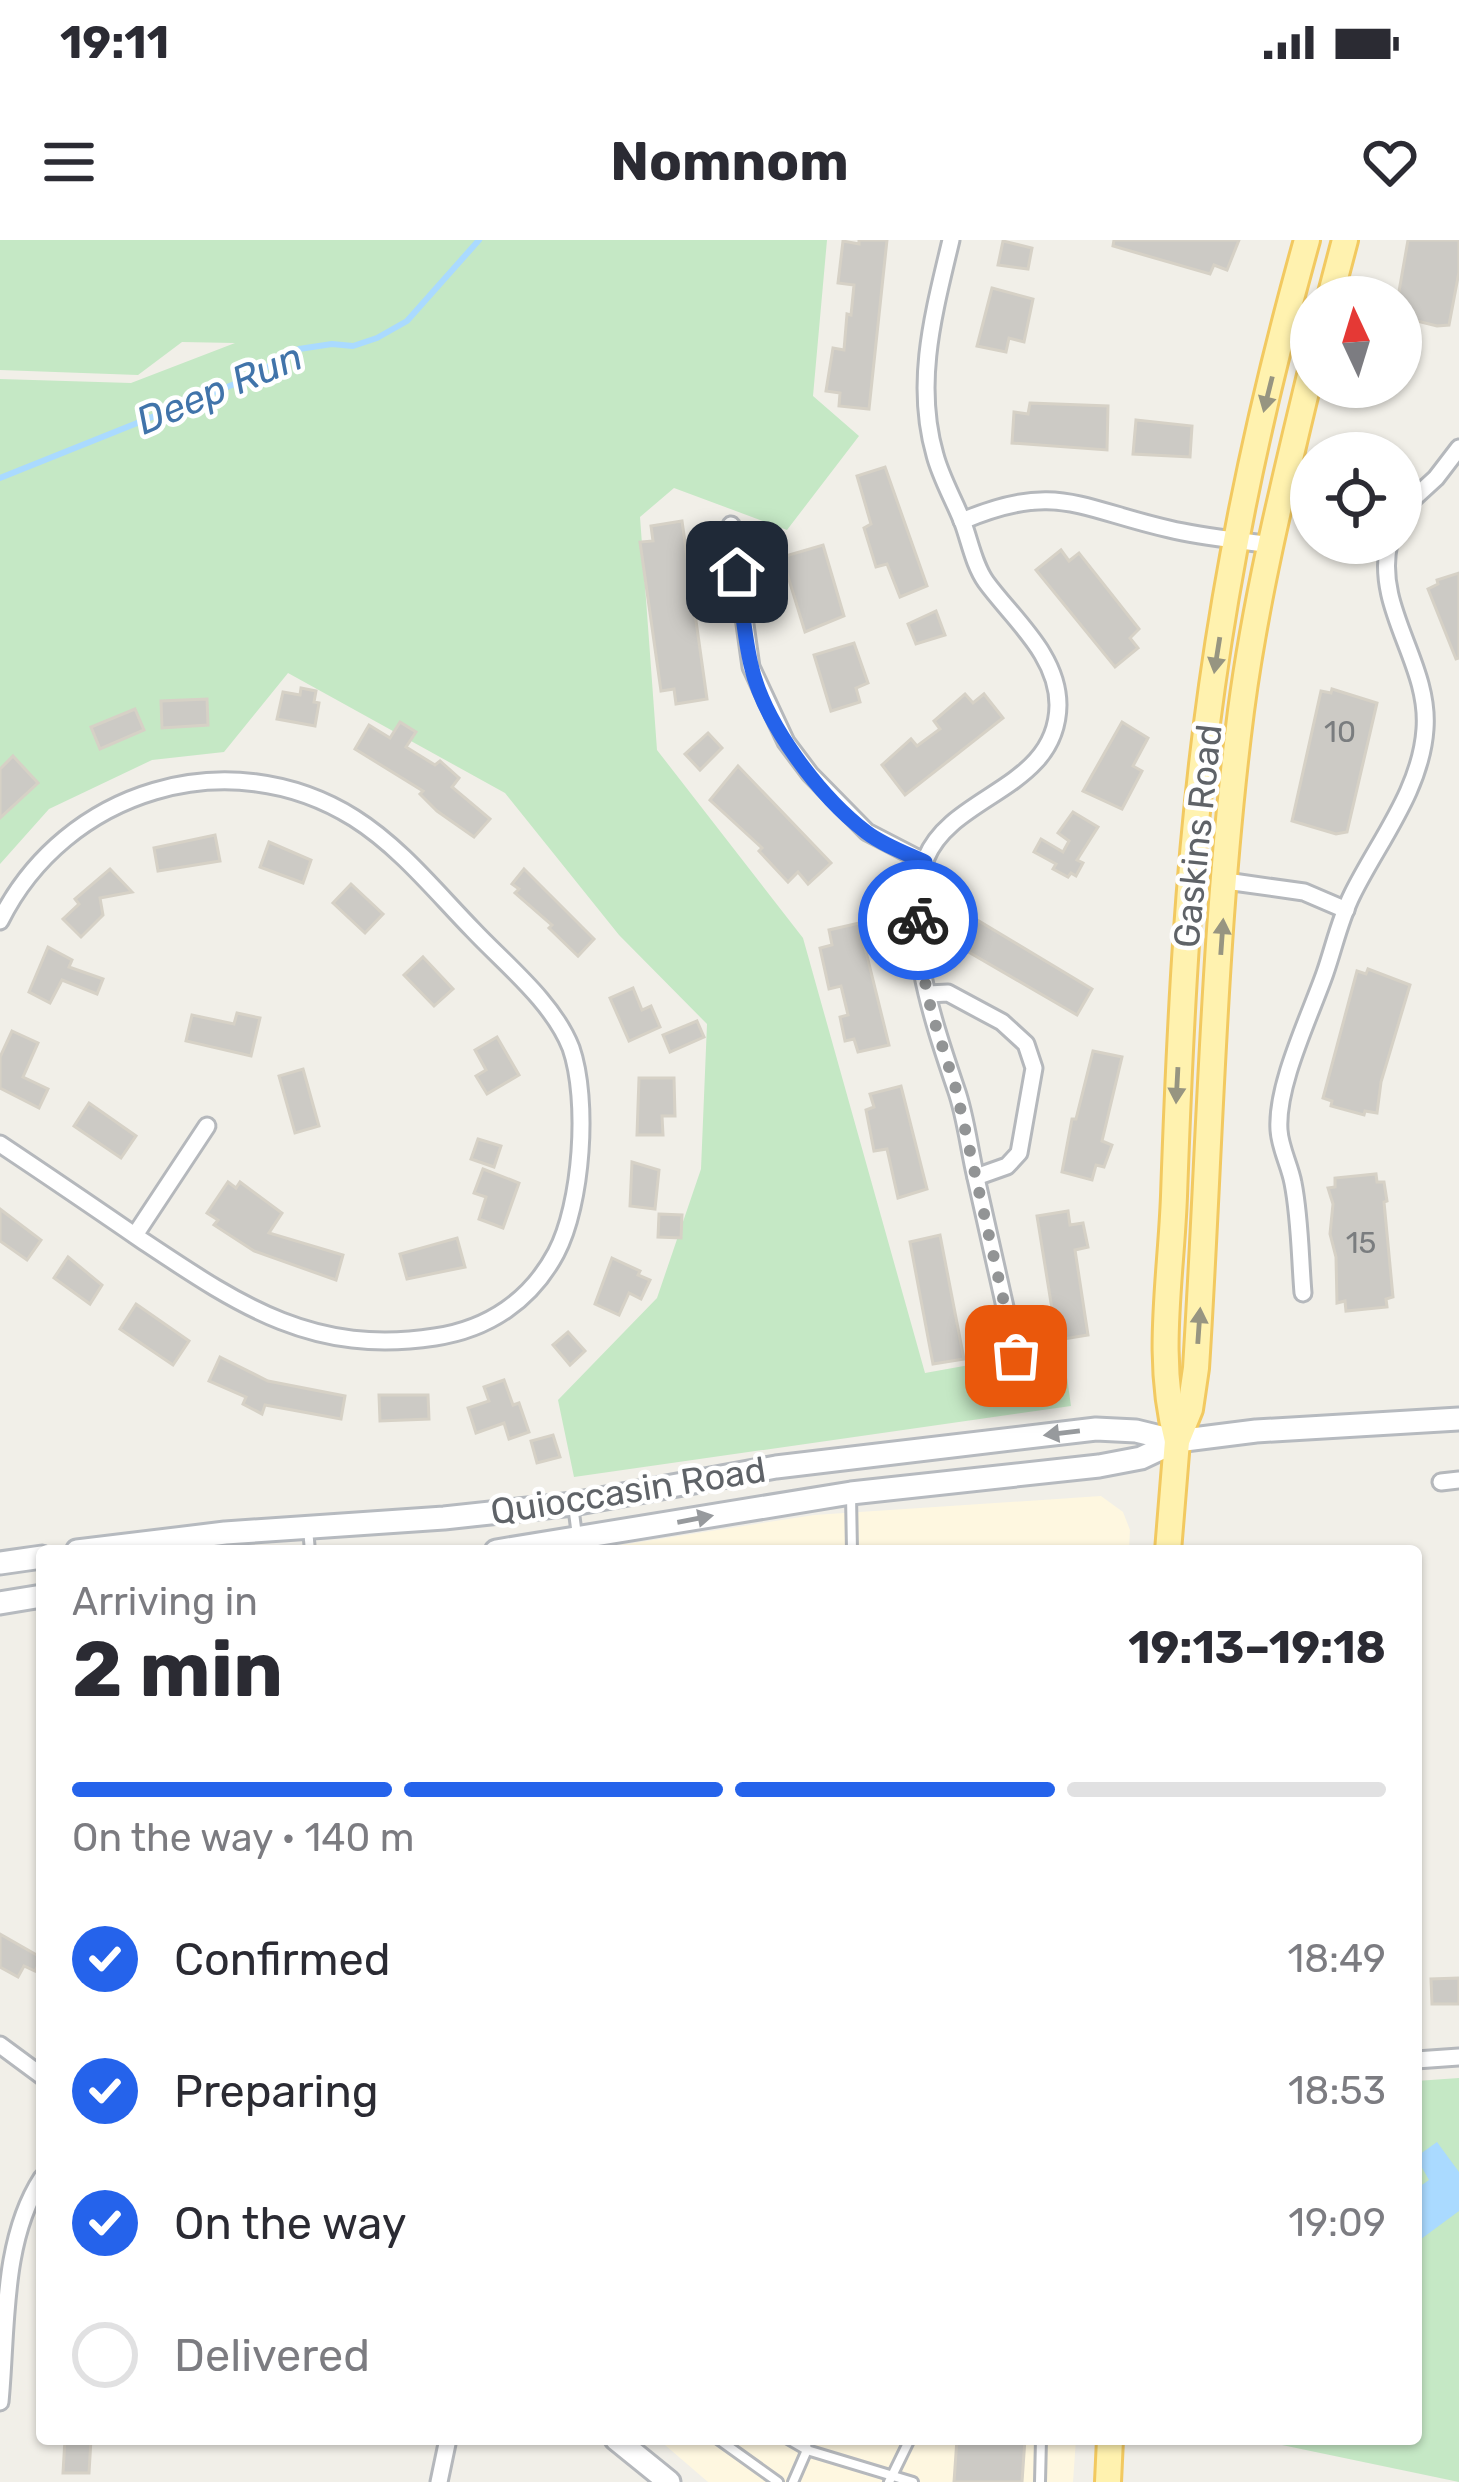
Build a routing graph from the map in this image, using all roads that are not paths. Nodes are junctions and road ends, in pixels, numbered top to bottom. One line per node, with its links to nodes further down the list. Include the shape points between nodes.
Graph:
1 (952, 240): 8 (street, via 924,378 935,458)
2 (1307, 240): 10 (main road, Gaskins Road, one-way to 10)
3 (1346, 240): 4 (main road)
4 (1336, 276)
5 (1302, 408): 11 (main road, Gaskins Road)
6 (1456, 462): 7 (street)
7 (1422, 492)
8 (962, 521): 10 (street, via 1057,500); 13 (street, via 982,576 1044,655 1057,720 1029,768 956,823)
9 (731, 525): 13 (street, via 751,667 786,742 867,832)
10 (1237, 540): 11 (street); 25 (main road, Gaskins Road, one-way to 25, via 1187,920 1165,1387)
11 (1270, 545): 14 (main road, Gaskins Road, via 1241,711)
12 (1389, 564): 15 (street, via 1426,727 1391,829)
13 (925, 862): 17 (street, via 917,945)
14 (1226, 881): 15 (street, via 1304,892); 25 (main road, Gaskins Road, one-way to 14, via 1196,1368)
15 (1346, 910): 22 (street, via 1279,1130 1294,1186)
16 (0, 921): 21 (street, via 45,856 110,806 188,782 268,784 324,802 397,852 535,994 570,1046 581,1098 563,1239 528,1293 472,1329 371,1340 288,1325 232,1300)
17 (928, 994): 20 (street); 20 (street, via 948,993 1002,1022 1026,1044 1034,1068 1019,1153)
18 (207, 1126): 21 (street)
19 (0, 1144): 21 (street)
20 (976, 1177): 23 (street)
21 (135, 1235)
22 (1303, 1293)
23 (1016, 1356)
24 (1459, 1419): 25 (main road, Quioccasin Road)
25 (1177, 1441): 28 (main road, Quioccasin Road, via 1099,1466); 29 (main road, Quioccasin Road, one-way to 29, via 1096,1429 776,1467); 36 (main road, Gaskins Road)
26 (1459, 1480): 27 (street)
27 (1441, 1482)
28 (851, 1493): 34 (main road, Quioccasin Road, one-way to 28); 35 (lane)
29 (573, 1504): 30 (main road, Quioccasin Road); 33 (lane)
30 (308, 1528): 31 (main road, Quioccasin Road); 32 (lane)
31 (126, 1545)
32 (309, 1545)
33 (578, 1545)
34 (583, 1545)
35 (852, 1545)
36 (1168, 1545)
37 (36, 1558): 38 (main road)
38 (0, 1564)
39 (36, 1597): 40 (main road)
40 (0, 1603)
41 (0, 2045): 44 (street)
42 (1459, 2057): 43 (street)
43 (1422, 2060)
44 (36, 2072)
45 (36, 2189): 46 (street, via 15,2244)
46 (0, 2402)
47 (447, 2445): 56 (street)
48 (623, 2445): 57 (main road)
49 (726, 2445): 58 (lane)
50 (806, 2445): 59 (lane)
51 (808, 2445): 55 (lane)
52 (907, 2445): 55 (lane)
53 (1041, 2445): 61 (lane)
54 (1111, 2445): 62 (main road)
55 (891, 2478): 60 (lane)
56 (439, 2482)
57 (669, 2482)
58 (778, 2482)
59 (793, 2482)
60 (913, 2482)
61 (1040, 2482)
62 (1108, 2482)

